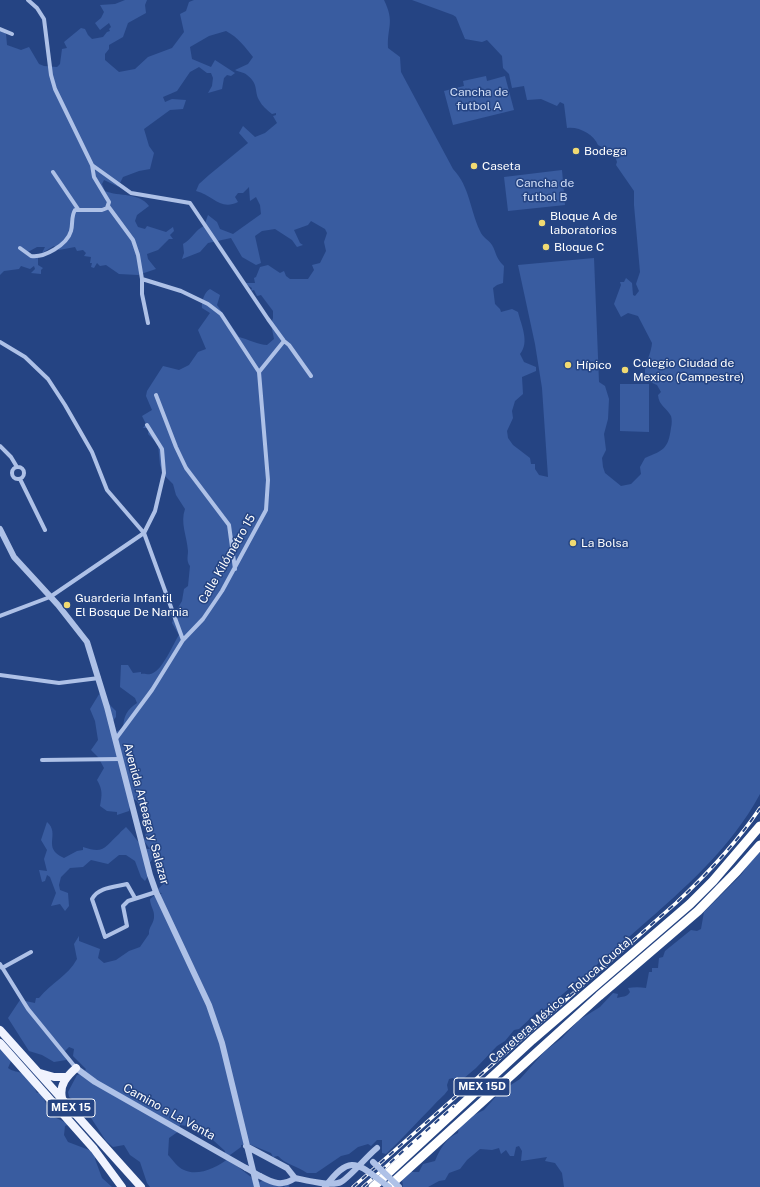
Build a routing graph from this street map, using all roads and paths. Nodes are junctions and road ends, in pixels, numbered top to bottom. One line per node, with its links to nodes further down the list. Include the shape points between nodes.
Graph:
1 (28, 0): 4 (street, via 44,19 55,89)
2 (0, 29): 3 (street)
3 (12, 34)
4 (92, 165): 6 (street, via 94,177 109,202); 11 (street, via 131,193 190,203)
5 (53, 172): 7 (street)
6 (108, 206): 7 (street, via 102,210); 9 (street, via 133,240)
7 (78, 209): 8 (street, via 74,211 71,232 67,239 51,251 30,256)
8 (20, 248)
9 (142, 279): 10 (street, via 142,294); 13 (street, via 181,291 215,309 221,314)
10 (148, 323)
11 (284, 341): 13 (street); 14 (street, via 290,345)
12 (0, 342): 22 (street, via 25,357 48,379 92,452 107,490)
13 (259, 372): 23 (street, Calle Kilómetro 15, via 268,480 266,510)
14 (311, 376)
15 (156, 394): 23 (street, via 186,468 229,524)
16 (147, 425): 22 (street, via 162,449 164,473 155,510)
17 (0, 446): 18 (street)
18 (17, 467): 19 (street, via 14,468 12,475); 19 (street, via 25,471 25,475)
19 (20, 479): 21 (street)
20 (0, 529): 24 (street, Avenida Arteaga y Salazar, via 14,557)
21 (45, 530)
22 (144, 533): 24 (street); 26 (street)
23 (235, 569): 26 (street, Calle Kilómetro 15, via 203,619)
24 (50, 597): 25 (street); 28 (street, Avenida Arteaga y Salazar, via 87,642)
25 (0, 616)
26 (183, 640): 29 (street, Calle Kilómetro 15, via 152,690)
27 (0, 675): 28 (street, via 59,682)
28 (99, 678): 29 (street, Avenida Arteaga y Salazar)
29 (116, 740): 30 (street, Avenida Arteaga y Salazar)
30 (120, 759): 31 (street); 34 (street, Avenida Arteaga y Salazar)
31 (42, 760)
32 (760, 826): 55 (highway, Carretera México - Toluca (Cuota) / MEX 15D, via 690,904 532,1040)
33 (760, 845): 56 (highway, Carretera México - Toluca (Cuota) / MEX 15D, via 698,911 599,996)
34 (156, 892): 35 (street); 44 (street, Avenida Arteaga y Salazar, via 209,1005 222,1043)
35 (134, 898): 35 (street, via 123,906 127,926 105,937 92,899 95,894 100,890 127,884)
36 (31, 952): 37 (street)
37 (1, 966): 40 (street, Camino a La Venta, via 28,1008)
38 (0, 1030): 41 (main road, MEX 15)
39 (0, 1043): 51 (main road, MEX 15, via 90,1143)
40 (76, 1068): 42 (main road); 50 (street, Camino a La Venta, bridge, via 95,1082)
41 (38, 1072): 42 (main road, via 54,1077); 43 (main road, MEX 15)
42 (66, 1077): 43 (main road, via 62,1087)
43 (62, 1098): 52 (main road, MEX 15)
44 (246, 1146): 47 (street, via 287,1168); 53 (street, Avenida Arteaga y Salazar)
45 (377, 1148): 46 (street)
46 (367, 1156): 49 (street); 57 (street, bridge)
47 (295, 1178): 48 (street); 50 (street, Camino a La Venta)
48 (311, 1184): 49 (street)
49 (338, 1184)
50 (276, 1186)
51 (122, 1187)
52 (141, 1187)
53 (257, 1187)
54 (325, 1187): 56 (street, bridge, via 337,1171 349,1165 359,1167)
55 (373, 1187)
56 (389, 1187)
57 (400, 1187)

